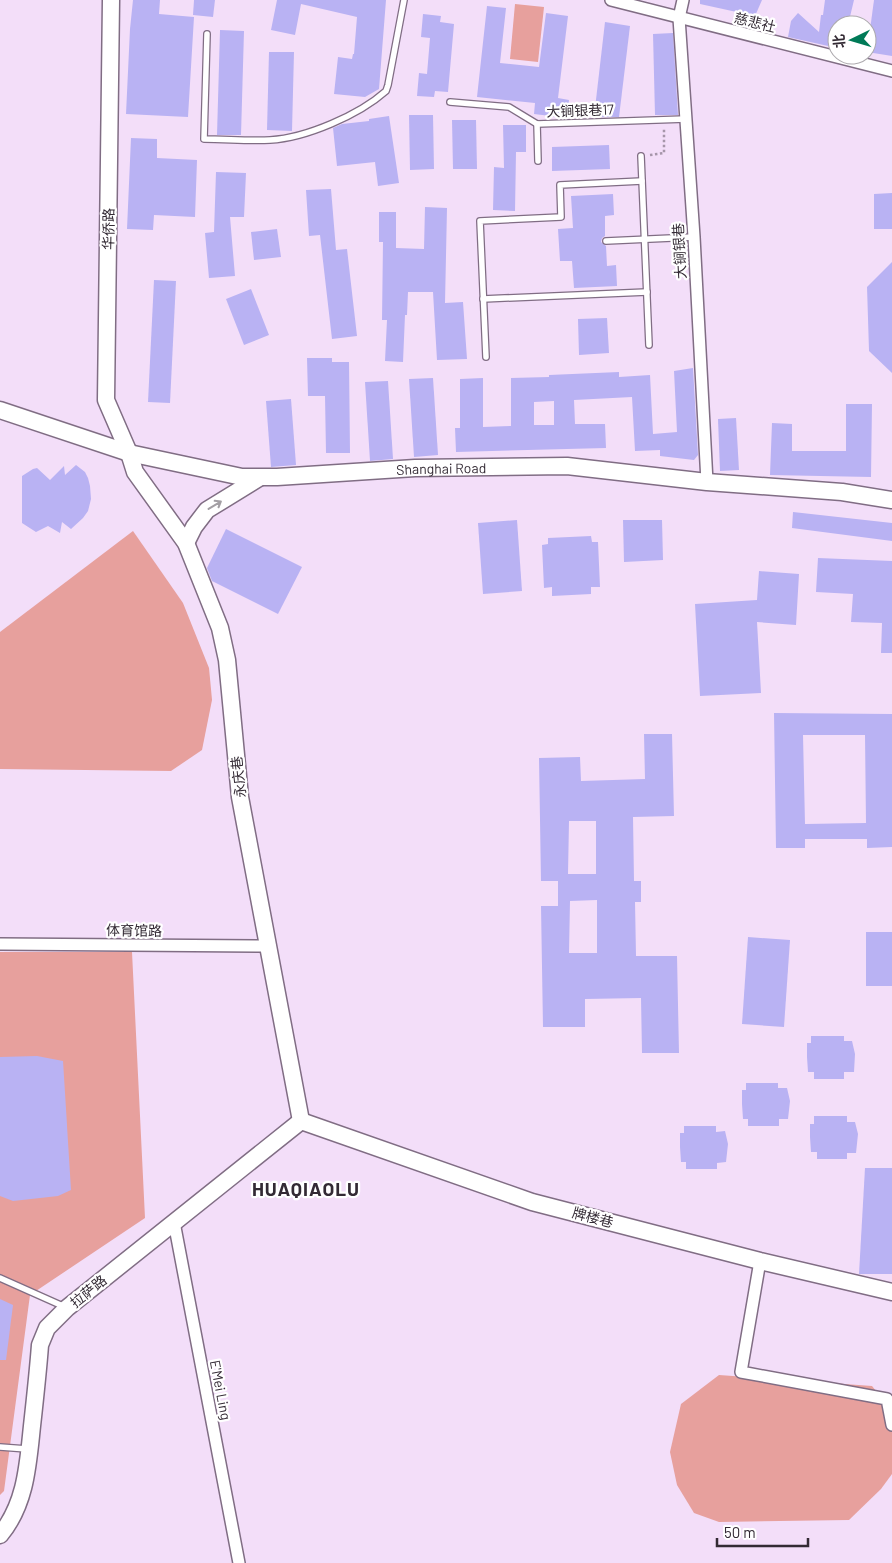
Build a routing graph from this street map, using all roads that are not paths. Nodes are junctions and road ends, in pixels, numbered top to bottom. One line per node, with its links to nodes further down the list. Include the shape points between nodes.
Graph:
1 (111, 0): 22 (street, 华侨路, via 106,400)
2 (404, 0): 6 (lane, via 386,91 353,114 291,137 270,140 204,139)
3 (611, 0): 5 (street, 慈悲社)
4 (682, 0): 5 (street, 大锏银巷)
5 (679, 18): 7 (street, 慈悲社); 9 (street, 大锏银巷)
6 (207, 34)
7 (892, 71)
8 (450, 102): 10 (lane, 大锏银巷17, via 509,107)
9 (686, 118): 10 (lane, 大锏银巷17); 14 (street, 大锏银巷)
10 (537, 124): 12 (lane)
11 (641, 156): 13 (lane)
12 (538, 160)
13 (642, 181): 15 (lane); 18 (lane, via 560,185 561,217 480,221)
14 (694, 237): 15 (lane); 24 (street, 大锏银巷)
15 (644, 240): 16 (lane); 17 (lane)
16 (606, 241)
17 (647, 292): 18 (lane); 19 (lane)
18 (483, 299): 20 (lane)
19 (649, 345)
20 (486, 357)
21 (0, 410): 22 (street, Shanghai Road)
22 (129, 453): 23 (street, Shanghai Road, via 242,477); 26 (street, 永庆巷, via 135,472)
23 (260, 477): 24 (street, Shanghai Road, via 415,468 567,466); 26 (street, one-way to 23, via 207,510)
24 (707, 482): 25 (street, Shanghai Road, via 842,492)
25 (892, 500)
26 (186, 543): 28 (street, 永庆巷, via 220,628 227,660 240,797)
27 (0, 944): 28 (street, 体育馆路)
28 (268, 946): 29 (street, 永庆巷)
29 (301, 1121): 30 (street, 拉萨路); 31 (street, 牌楼巷, via 532,1202)
30 (174, 1222): 34 (street, 拉萨路); 39 (street, E'Mei Ling)
31 (760, 1261): 33 (street, 牌楼巷); 35 (street, via 741,1372 887,1399)
32 (0, 1278): 34 (lane)
33 (892, 1292)
34 (67, 1308): 37 (street, 拉萨路, via 47,1328 40,1344)
35 (892, 1425)
36 (0, 1447): 37 (lane)
37 (29, 1449): 38 (street, 拉萨路, via 26,1478 17,1507)
38 (0, 1535)
39 (239, 1563)

